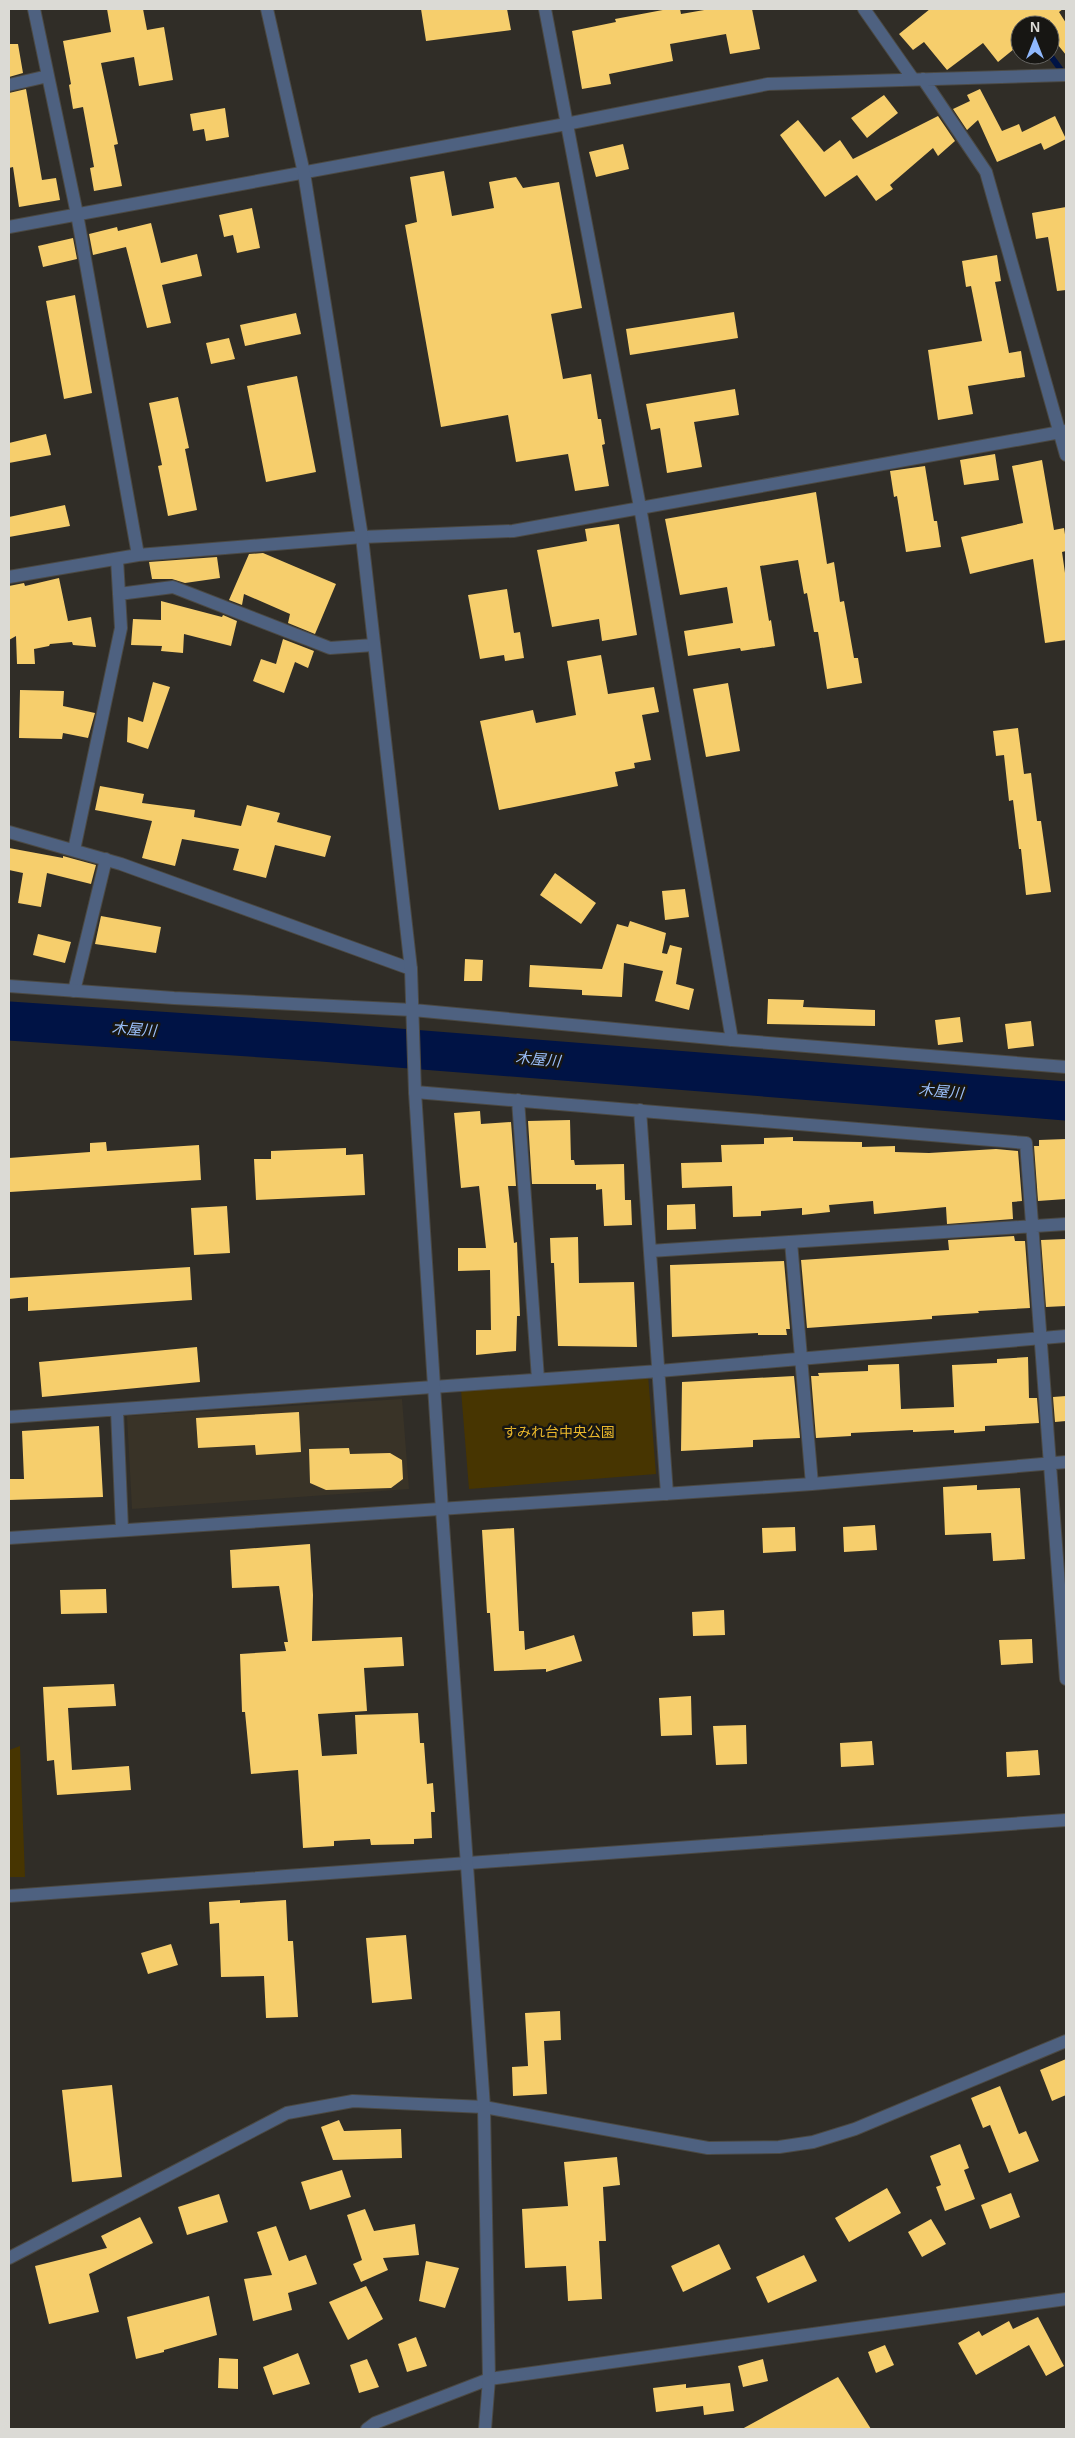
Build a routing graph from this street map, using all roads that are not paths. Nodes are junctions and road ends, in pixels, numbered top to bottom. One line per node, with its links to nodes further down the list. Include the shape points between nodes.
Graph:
1 (34, 9): 6 (street)
2 (267, 9): 10 (street)
3 (545, 9): 9 (street)
4 (864, 9): 7 (street)
5 (1066, 75): 7 (street)
6 (48, 76): 8 (street); 11 (street)
7 (918, 79): 9 (street, via 768,84); 13 (street, via 986,172)
8 (9, 85)
9 (566, 124): 10 (street); 15 (street)
10 (304, 173): 11 (street); 16 (street)
11 (77, 214): 12 (street); 17 (street)
12 (9, 227)
13 (1063, 432): 14 (street); 15 (street)
14 (1066, 455)
15 (640, 507): 16 (street, via 513,532); 29 (street)
16 (362, 536): 17 (street); 21 (street)
17 (138, 555): 18 (street)
18 (117, 559): 19 (street); 20 (street)
19 (9, 577)
20 (119, 594): 21 (street, via 173,587 330,648); 23 (street, via 121,628)
21 (374, 645): 25 (street)
22 (9, 832): 23 (street)
23 (74, 850): 24 (street)
24 (106, 859): 25 (street); 27 (street)
25 (411, 969): 28 (street)
26 (9, 986): 27 (street)
27 (74, 991): 28 (street)
28 (412, 1010): 29 (street); 31 (street)
29 (732, 1040): 30 (street)
30 (1066, 1067)
31 (415, 1088): 32 (street); 43 (street)
32 (518, 1100): 33 (street); 42 (street)
33 (640, 1110): 35 (street, via 1026,1143); 37 (street)
34 (1066, 1224): 35 (street)
35 (1032, 1226): 36 (street); 39 (street)
36 (791, 1242): 37 (street); 40 (street)
37 (650, 1251): 41 (street)
38 (1066, 1336): 39 (street)
39 (1040, 1338): 40 (street); 47 (street)
40 (801, 1358): 41 (street); 48 (street)
41 (659, 1371): 42 (street); 49 (street)
42 (538, 1379): 43 (street)
43 (434, 1388): 44 (street); 50 (street)
44 (117, 1410): 45 (street); 51 (street)
45 (9, 1417)
46 (1066, 1462): 47 (street)
47 (1049, 1463): 48 (street); 53 (street)
48 (812, 1484): 49 (street)
49 (667, 1494): 50 (street)
50 (442, 1510): 51 (street); 55 (street)
51 (122, 1529): 52 (street)
52 (9, 1538)
53 (1066, 1679)
54 (1066, 1820): 55 (street)
55 (467, 1863): 56 (street); 58 (street)
56 (9, 1896)
57 (1066, 2041): 58 (street, via 855,2129 813,2142 779,2147 708,2148)
58 (484, 2107): 59 (street, via 353,2101 287,2114); 61 (street)
59 (9, 2258)
60 (1066, 2299): 61 (street)
61 (489, 2379): 62 (street, via 375,2423); 63 (street)
62 (367, 2429)
63 (485, 2429)

